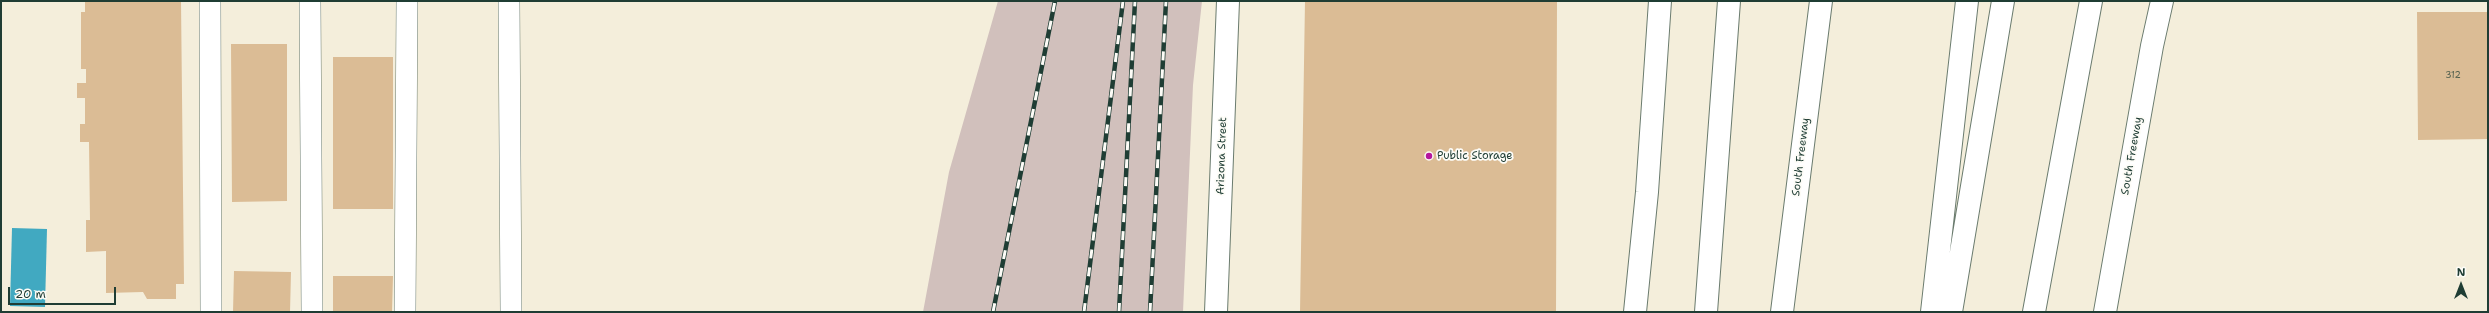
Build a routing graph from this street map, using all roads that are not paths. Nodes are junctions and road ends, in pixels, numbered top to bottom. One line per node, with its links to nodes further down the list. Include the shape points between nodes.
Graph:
1 (210, 1): 13 (lane)
2 (310, 1): 14 (lane)
3 (407, 1): 15 (lane)
4 (509, 1): 16 (lane)
5 (1228, 1): 17 (main road, Arizona Street)
6 (1660, 1): 18 (main road, via 1647,192)
7 (1730, 1): 19 (main road)
8 (1821, 1): 20 (main road, South Freeway)
9 (1967, 1): 21 (main road)
10 (2003, 1): 22 (main road)
11 (2091, 1): 23 (main road)
12 (2162, 1): 24 (main road, South Freeway)
13 (211, 312)
14 (312, 312)
15 (405, 312)
16 (511, 312)
17 (1216, 312)
18 (1635, 312)
19 (1706, 312)
20 (1782, 312)
21 (1932, 312)
22 (1952, 312)
23 (2034, 312)
24 (2105, 312)

